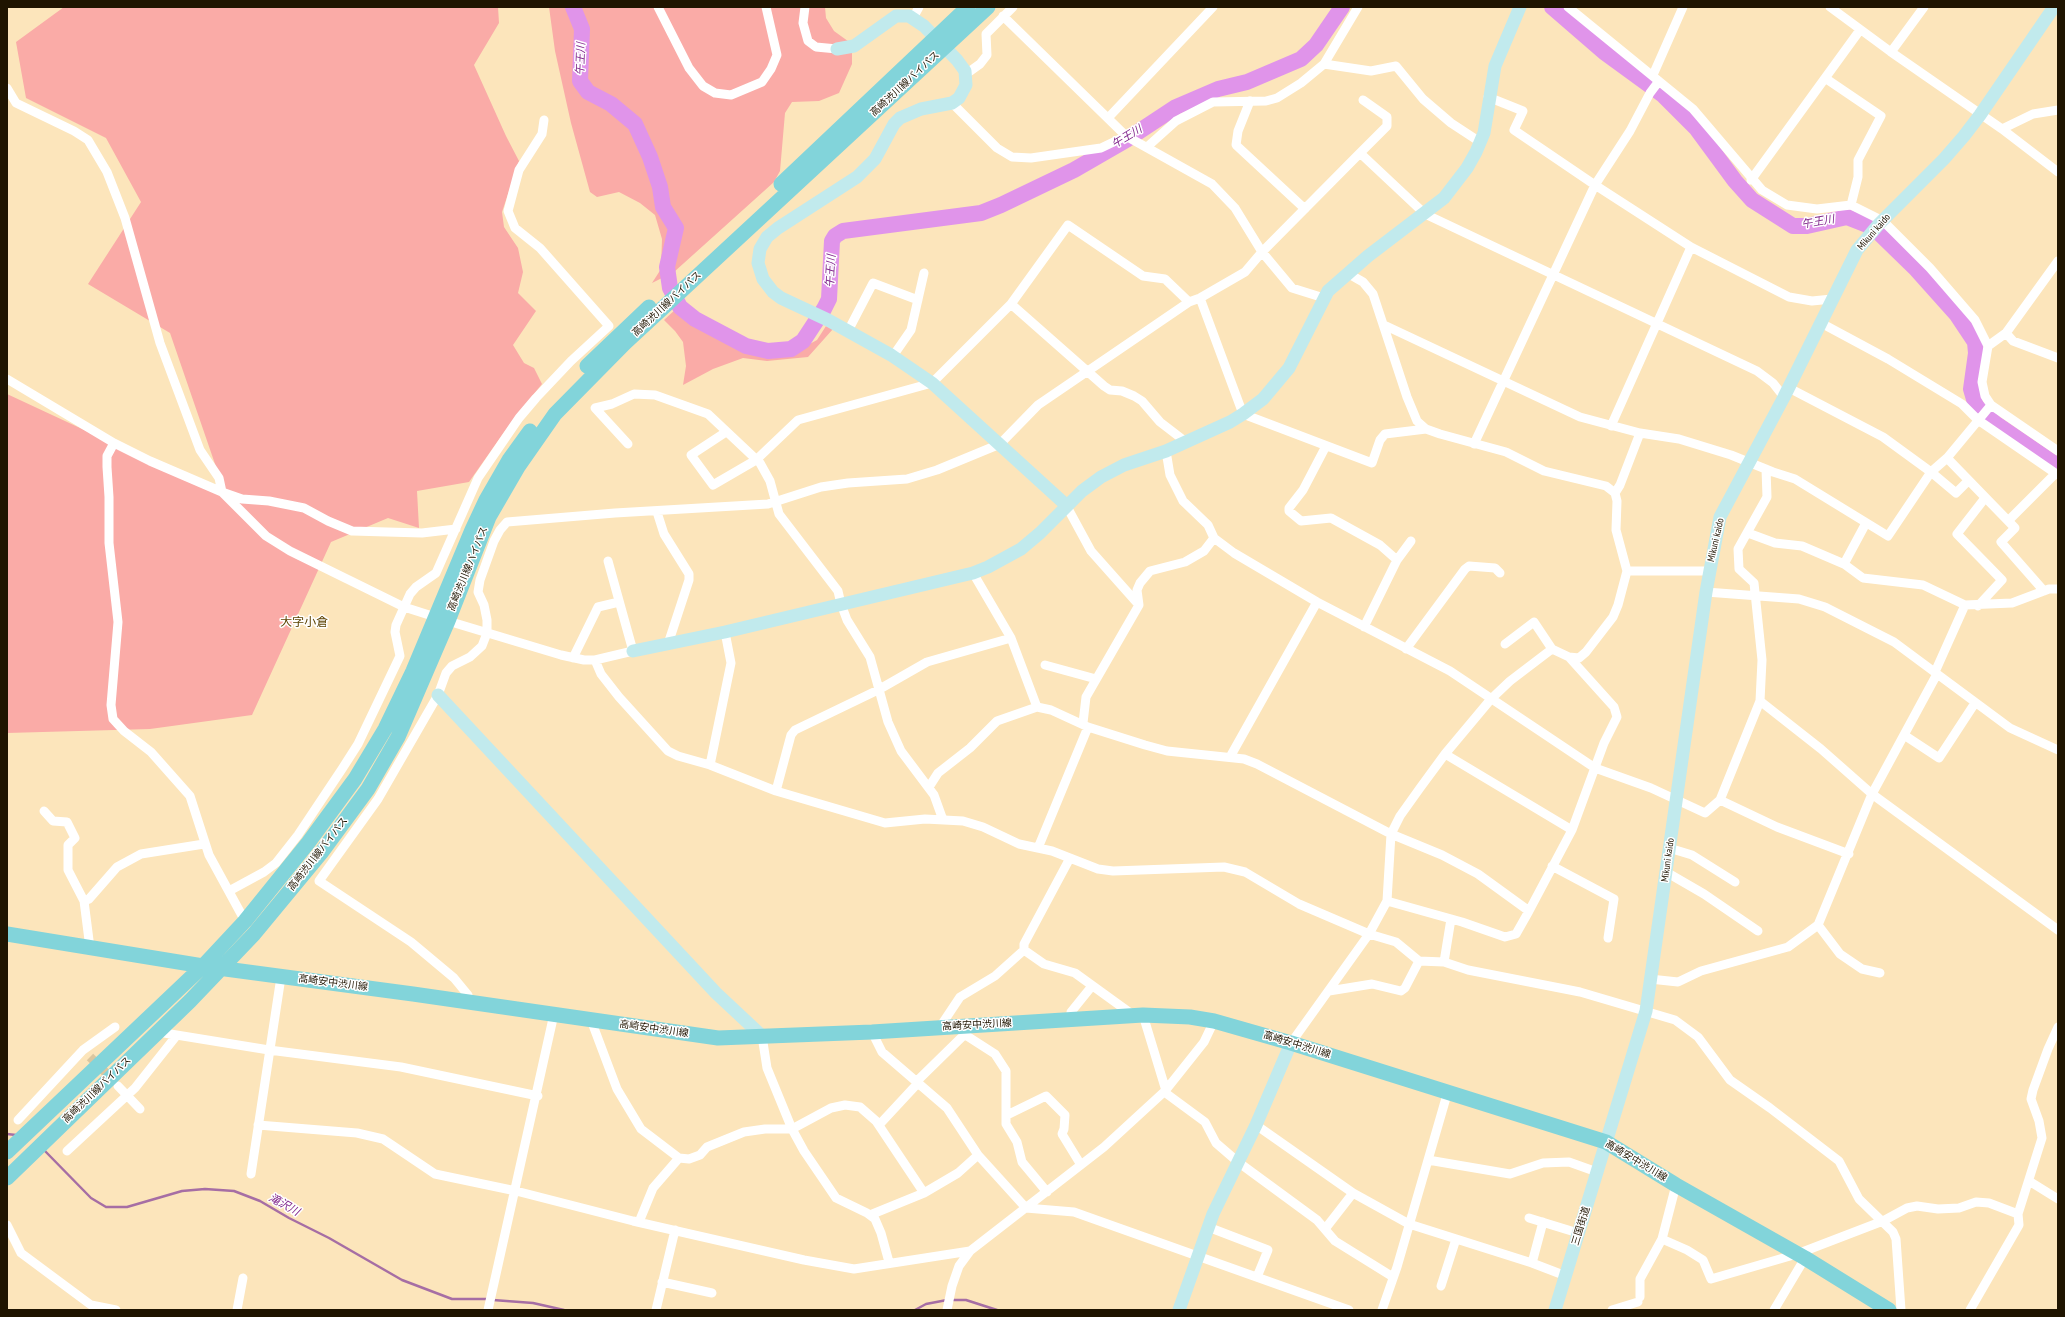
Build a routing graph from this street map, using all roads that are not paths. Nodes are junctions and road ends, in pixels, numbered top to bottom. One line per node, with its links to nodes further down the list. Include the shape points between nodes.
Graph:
1 (658, 7): 2 (street, via 689,68 698,80 715,93 731,95 762,82 771,69 776,55)
2 (766, 7)
3 (805, 7): 19 (street, via 803,23 808,41 816,47)
4 (968, 7): 18 (main road, 高崎渋川線バイパス)
5 (988, 7): 18 (main road, 高崎渋川線バイパス)
6 (1013, 7): 16 (street)
7 (1213, 7): 32 (street)
8 (1358, 7): 21 (street)
9 (1520, 7): 26 (street, via 1494,66)
10 (1568, 7): 24 (street)
11 (1683, 7): 24 (street)
12 (1830, 7): 17 (street)
13 (1924, 7): 20 (street)
14 (2054, 7): 31 (street, Mikuni kaido)
15 (916, 12): 18 (street); 19 (street, via 896,16 854,46)
16 (1003, 16): 22 (street, via 986,34 987,55); 32 (street)
17 (1860, 30): 20 (street); 23 (street)
18 (940, 43): 22 (street); 123 (main road, 高崎渋川線バイパス, via 625,343 555,414 518,467 489,517)
19 (837, 49)
20 (1891, 52): 31 (street)
21 (1324, 64): 28 (street, via 1277,98); 36 (street, via 1371,72 1396,66 1423,99 1451,123)
22 (966, 74): 29 (street, via 964,92)
23 (1825, 78): 40 (street); 42 (street, via 1881,116 1858,160 1858,177)
24 (1657, 79): 40 (street, via 1697,113); 41 (street, via 1630,131)
25 (7, 88): 93 (street, via 16,103 88,140 107,172 125,218 160,343 200,450 219,478)
26 (1488, 98): 36 (street, via 1488,115); 41 (street, via 1523,111 1514,130)
27 (1363, 100): 38 (street, via 1387,117 1387,126)
28 (1250, 101): 37 (street, via 1213,102 1202,106 1176,121); 43 (street, via 1238,131 1236,145)
29 (952, 103): 35 (street, via 997,148 1012,157 1031,158 1101,148); 61 (street, via 921,109 900,118 875,159 857,177 778,228 767,237 760,249 758,263 763,279 773,292)
30 (2058, 110): 34 (street, via 2033,114)
31 (1980, 115): 34 (street); 45 (street, Mikuni kaido, via 1944,159)
32 (1108, 118): 35 (street)
33 (544, 120): 101 (street, via 542,134 520,170 508,211 510,221 540,248 609,326 550,381 519,418 478,478)
34 (2002, 129): 39 (street)
35 (1127, 137): 37 (street)
36 (1480, 142): 44 (street, via 1456,183)
37 (1145, 147): 47 (street, via 1212,184 1235,208)
38 (1360, 153): 43 (street); 44 (street)
39 (2058, 172)
40 (1752, 180): 42 (street, via 1762,190 1787,205 1817,209)
41 (1595, 185): 46 (street); 51 (street)
42 (1850, 205): 45 (street)
43 (1304, 209): 47 (street)
44 (1425, 214): 50 (street, via 1368,256); 51 (street)
45 (1881, 222): 54 (street, Mikuni kaido, via 1857,250); 63 (street, via 1930,268 1975,320)
46 (1691, 247): 54 (street, via 1788,297 1812,301); 58 (street)
47 (1262, 252): 52 (street, via 1245,272); 53 (street, via 1292,288)
48 (2058, 261): 62 (street)
49 (924, 273): 55 (street)
50 (1349, 274): 53 (street, via 1328,291); 60 (street, via 1368,286)
51 (1554, 275): 58 (street); 69 (street)
52 (1200, 298): 56 (street); 72 (street)
53 (1324, 298): 72 (street, via 1289,368 1263,399)
54 (1832, 299): 59 (street, Mikuni kaido)
55 (918, 300): 61 (street, via 873,283); 64 (street, via 911,330)
56 (1189, 302): 57 (street, via 1165,279 1143,276 1068,225); 66 (street)
57 (1011, 304): 66 (street); 68 (street)
58 (1657, 323): 70 (street, via 1757,371); 74 (street)
59 (1820, 323): 70 (street, Mikuni kaido); 73 (street, via 1888,359 1962,404)
60 (1384, 325): 69 (street); 75 (street, via 1407,397 1417,421)
61 (848, 331): 64 (street)
62 (2006, 333): 63 (street); 65 (street, via 2013,341)
63 (1988, 346): 71 (street, via 1982,382)
64 (893, 356): 68 (street)
65 (2058, 358)
66 (1086, 371): 78 (street, via 1110,390 1128,393 1142,401 1160,422); 81 (street, via 1038,405)
67 (7, 379): 79 (street)
68 (932, 383): 81 (street); 87 (street, via 798,420)
69 (1504, 383): 74 (street, via 1580,417); 82 (street)
70 (1786, 392): 88 (street, Mikuni kaido); 90 (street, via 1883,437)
71 (1990, 406): 73 (street); 85 (street)
72 (1243, 414): 78 (street); 83 (street)
73 (1978, 420): 86 (street); 91 (street)
74 (1611, 426): 77 (street)
75 (1426, 429): 82 (street); 83 (street, via 1385,434 1380,440 1372,463)
76 (726, 432): 80 (street, via 708,414 700,410 661,396 634,394 595,408); 87 (street); 87 (street, via 691,455 713,485)
77 (1640, 433): 88 (street, via 1679,439 1731,454); 94 (street)
78 (1186, 442): 84 (street)
79 (114, 443): 93 (street); 161 (street, via 107,456 109,542 118,622 113,718 124,731 151,752 190,796)
80 (628, 444)
81 (1000, 444): 96 (street, via 937,470 907,479 821,487); 97 (street)
82 (1474, 444): 94 (street, via 1506,452 1544,471 1606,486)
83 (1326, 446): 105 (street, via 1289,511 1301,521 1330,518 1380,545)
84 (1166, 451): 97 (street, via 1124,465 1082,491); 103 (street, via 1170,475 1183,501 1208,525)
85 (2058, 451)
86 (1947, 458): 90 (street); 92 (street)
87 (756, 460): 96 (street, via 770,481)
88 (1748, 462): 89 (street); 109 (street, Mikuni kaido, via 1720,518)
89 (1766, 470): 100 (street, via 1795,479); 102 (street, via 1767,497)
90 (1931, 472): 92 (street, via 1956,493); 100 (street, via 1888,536)
91 (2057, 474): 99 (street)
92 (1968, 481): 95 (street)
93 (222, 492): 101 (street, via 242,499 304,508 352,531 422,533); 122 (street, via 266,536 290,551)
94 (1615, 493): 108 (street, via 1616,530)
95 (1985, 498): 99 (street); 121 (street, via 1957,534 2002,580)
96 (775, 503): 98 (street); 118 (street, via 779,514 838,591)
97 (1066, 505): 110 (street, via 1040,533 1011,556); 119 (street, via 1091,551)
98 (657, 512): 126 (street, via 508,522 494,542 478,592 485,611); 128 (street, via 664,534 689,574)
99 (2009, 520): 114 (street, via 2015,528 2001,542)
100 (1866, 523): 107 (street)
101 (456, 529): 122 (street, via 436,573 416,587)
102 (1748, 533): 107 (street, via 1774,543 1802,546); 115 (street, via 1738,549 1739,569 1754,584)
103 (1214, 538): 117 (street, via 1234,553); 119 (street, via 1204,551 1185,562 1150,572 1145,576 1137,590)
104 (1411, 541): 105 (street)
105 (1397, 560): 124 (street)
106 (608, 561): 116 (street)
107 (1844, 564): 120 (street, via 1863,578 1923,585)
108 (1627, 571): 109 (street); 133 (street, via 1613,617 1586,652 1579,658)
109 (1709, 571): 113 (street, Mikuni kaido)
110 (973, 573): 118 (street); 127 (street)
111 (1500, 573): 130 (street, via 1494,568 1469,566 1465,569)
112 (2058, 589): 114 (street)
113 (1706, 592): 115 (street); 155 (street, Mikuni kaido)
114 (2044, 592): 121 (street, via 2012,603)
115 (1754, 595): 137 (street, via 1799,599 1824,607 1894,642); 142 (street, via 1762,660)
116 (619, 602): 132 (street); 134 (street, via 598,607)
117 (1318, 602): 124 (street); 149 (street)
118 (841, 604): 125 (street); 139 (street, via 847,620 870,656)
119 (1139, 605): 138 (street)
120 (1965, 605): 121 (street); 137 (street)
121 (1978, 606)
122 (404, 607): 123 (street); 169 (street, via 395,632 400,656 358,744 287,850 264,872)
123 (442, 619): 126 (street); 174 (main road, 高崎渋川線バイパス, via 372,753 308,843); 186 (main road, 高崎渋川線バイパス, via 398,736 368,789 321,853 254,934)
124 (1364, 627): 130 (street)
125 (725, 632): 128 (street); 150 (street, via 731,664)
126 (487, 633): 134 (street); 140 (street, via 478,652 452,666 446,673)
127 (1011, 638): 139 (street, via 927,662); 144 (street)
128 (668, 644): 132 (street)
129 (1505, 644): 131 (street, via 1534,622)
130 (1406, 649): 141 (street, via 1450,671)
131 (1552, 649): 133 (street); 141 (street)
132 (633, 651): 135 (street)
133 (1569, 657): 151 (street, via 1617,712)
134 (573, 658): 135 (street)
135 (596, 660): 150 (street, via 601,674 618,697 668,751)
136 (1045, 665): 138 (street)
137 (1936, 673): 143 (street); 146 (street)
138 (1096, 679): 145 (street, via 1086,697)
139 (878, 690): 152 (street, via 901,751); 153 (street, via 795,730 791,735)
140 (438, 695): 192 (street, via 378,799 319,881 411,942 454,978 468,995); 206 (street, via 716,993)
141 (1491, 699): 148 (street); 151 (street)
142 (1760, 701): 154 (street, via 1819,747); 156 (street)
143 (1975, 704): 146 (street, via 1939,758); 147 (street, via 2010,728)
144 (1037, 706): 145 (street); 152 (street, via 997,721 970,748 938,773)
145 (1085, 725): 149 (street, via 1167,751); 162 (street)
146 (1904, 735): 154 (street)
147 (2058, 750)
148 (1445, 754): 159 (street); 160 (street, via 1400,816)
149 (1230, 757): 160 (street, via 1257,764)
150 (710, 764): 153 (street)
151 (1595, 768): 155 (street); 159 (street)
152 (929, 787): 158 (street)
153 (776, 791): 158 (street, via 886,823)
154 (1872, 794): 164 (street); 176 (street)
155 (1676, 800): 156 (street, via 1705,813); 163 (street, Mikuni kaido)
156 (1720, 800): 164 (street, via 1776,827)
157 (44, 811): 170 (street, via 53,821 67,822 74,838 68,845 68,870)
158 (943, 820): 162 (street, via 963,821 1019,844)
159 (1572, 830): 166 (street)
160 (1391, 834): 171 (street); 172 (street, via 1442,855 1478,874)
161 (204, 844): 169 (street); 170 (street, via 141,854 117,866 89,900)
162 (1038, 848): 165 (street)
163 (1670, 848): 167 (street, Mikuni kaido); 168 (street, via 1692,855)
164 (1849, 854): 175 (street)
165 (1070, 858): 179 (street, via 1098,869 1113,871 1210,866 1245,872 1298,904); 182 (street, via 1024,944)
166 (1552, 866): 172 (street); 180 (street, via 1614,899)
167 (1666, 872): 177 (street); 189 (street, Mikuni kaido)
168 (1735, 882)
169 (230, 892): 174 (street)
170 (84, 900): 181 (street)
171 (1387, 901): 173 (street); 179 (street)
172 (1529, 911): 173 (street, via 1516,934 1506,937)
173 (1451, 919): 184 (street)
174 (245, 920): 185 (main road, 高崎渋川線バイパス)
175 (1818, 925): 187 (street, via 1845,957 1862,969); 189 (street, via 1788,947 1701,971 1678,982)
176 (2058, 930)
177 (1758, 931)
178 (7, 934): 181 (main road, 高崎安中渋川線)
179 (1369, 934): 183 (street, via 1396,942); 191 (street)
180 (1608, 938)
181 (90, 948): 185 (main road, 高崎安中渋川線)
182 (1024, 950): 190 (street, via 1044,964 1075,973); 200 (street, via 995,976 960,997)
183 (1419, 960): 184 (street); 191 (street, via 1402,991 1372,984)
184 (1444, 962): 193 (street, via 1468,970 1580,992)
185 (204, 966): 186 (main road, 高崎安中渋川線); 225 (main road, 高崎渋川線バイパス)
186 (220, 968): 188 (main road, 高崎安中渋川線); 203 (main road, 高崎渋川線バイパス)
187 (1880, 973)
188 (281, 977): 192 (main road, 高崎安中渋川線); 209 (street)
189 (1650, 979): 193 (street, Mikuni kaido)
190 (1092, 986): 195 (street); 196 (street, via 1072,1012)
191 (1329, 991): 207 (street)
192 (468, 1001): 194 (main road, 高崎安中渋川線)
193 (1646, 1011): 224 (street, Mikuni kaido); 246 (street, via 1675,1020 1687,1027 1698,1037 1730,1080 1840,1160 1859,1199)
194 (554, 1014): 197 (main road, 高崎安中渋川線); 216 (street)
195 (1138, 1015): 196 (main road, 高崎安中渋川線); 198 (main road, 高崎安中渋川線, via 1190,1017); 213 (street)
196 (1071, 1019): 202 (main road, 高崎安中渋川線)
197 (591, 1020): 206 (main road, 高崎安中渋川線, via 718,1038); 228 (street, via 617,1089 641,1129)
198 (1214, 1021): 207 (main road, 高崎安中渋川線); 213 (street, via 1204,1042)
199 (115, 1026): 208 (street)
200 (940, 1027): 202 (main road, 高崎安中渋川線); 204 (main road, 高崎安中渋川線)
201 (2058, 1027): 235 (street, via 2031,1099 2040,1121 2042,1138)
202 (962, 1030): 211 (street); 218 (street, via 995,1054 1006,1071)
203 (158, 1032): 205 (street); 234 (main road, 高崎渋川線バイパス)
204 (872, 1032): 206 (main road, 高崎安中渋川線); 211 (street, via 882,1052)
205 (177, 1035): 209 (street); 215 (street)
206 (762, 1036): 223 (street, via 767,1068)
207 (1290, 1043): 214 (main road, 高崎安中渋川線); 222 (street)
208 (83, 1050): 210 (street); 219 (street)
209 (269, 1050): 216 (street, via 400,1067); 220 (street)
210 (90, 1057)
211 (917, 1082): 221 (street); 227 (street, via 947,1108)
212 (118, 1086): 215 (street)
213 (1165, 1091): 230 (street, via 1205,1122 1216,1143); 231 (street)
214 (1448, 1091): 224 (main road, 高崎安中渋川線); 229 (street)
215 (127, 1095): 217 (street); 226 (street)
216 (538, 1096): 237 (street)
217 (140, 1109)
218 (1007, 1116): 231 (street, via 1046,1096 1065,1115 1062,1134); 238 (street, via 1006,1124 1017,1142 1022,1162)
219 (18, 1120)
220 (258, 1125): 233 (street); 237 (street, via 357,1133 383,1139 435,1174)
221 (879, 1125): 223 (street, via 860,1107 845,1105 831,1108); 240 (street)
222 (1256, 1125): 230 (street); 239 (street)
223 (792, 1129): 228 (street, via 744,1132 707,1148 700,1155 689,1159); 244 (street, via 836,1198)
224 (1606, 1142): 232 (street, 三国街道); 236 (main road, 高崎安中渋川線)
225 (11, 1148)
226 (67, 1151)
227 (978, 1155): 240 (street, via 958,1173); 242 (street)
228 (679, 1158): 247 (street, via 653,1188)
229 (1428, 1160): 232 (street, via 1510,1174 1543,1163 1569,1162); 249 (street)
230 (1238, 1162): 251 (street); 252 (street, via 1317,1220)
231 (1081, 1165): 238 (street)
232 (1597, 1172): 254 (street, 三国街道)
233 (251, 1174)
234 (7, 1178)
235 (2029, 1181): 241 (street); 243 (street)
236 (1676, 1185): 256 (street); 259 (main road, 高崎安中渋川線)
237 (516, 1191): 247 (street); 270 (street)
238 (1047, 1192): 242 (street)
239 (1353, 1192): 249 (street); 252 (street)
240 (924, 1193): 244 (street)
241 (2058, 1199)
242 (1026, 1208): 257 (street); 258 (street, via 1074,1212)
243 (2018, 1214): 246 (street, via 1989,1203 1976,1202 1959,1208 1945,1209 1917,1206); 283 (street, via 2019,1225)
244 (870, 1215): 260 (street, via 875,1219 881,1233)
245 (1529, 1218): 248 (street)
246 (1883, 1220): 259 (street); 282 (street, via 1896,1239)
247 (639, 1222): 253 (street)
248 (1543, 1222): 254 (street); 261 (street)
249 (1409, 1224): 255 (street); 264 (street)
250 (7, 1225): 269 (street, via 21,1253)
251 (1208, 1227): 258 (street); 263 (street, via 1268,1250)
252 (1325, 1229): 264 (street, via 1335,1241)
253 (675, 1230): 260 (street, via 804,1260 854,1268); 266 (street)
254 (1578, 1233): 262 (street, 三国街道)
255 (1456, 1239): 261 (street); 267 (street)
256 (1662, 1240): 259 (street, via 1687,1250 1702,1260 1711,1279); 279 (street, via 1640,1279 1639,1300)
257 (970, 1251): 260 (street); 274 (street, via 959,1266)
258 (1197, 1256): 263 (street); 275 (street)
259 (1801, 1256): 280 (street); 281 (main road, 高崎安中渋川線)
260 (889, 1262)
261 (1532, 1263): 262 (street)
262 (1566, 1276): 278 (street, 三国街道)
263 (1257, 1277): 276 (street)
264 (1393, 1277): 277 (street)
265 (243, 1278): 272 (street)
266 (662, 1282): 268 (street); 273 (street)
267 (1440, 1286)
268 (712, 1293)
269 (90, 1307): 271 (street)
270 (489, 1308)
271 (116, 1310)
272 (237, 1310)
273 (656, 1310)
274 (947, 1310)
275 (1179, 1310)
276 (1349, 1310)
277 (1382, 1310)
278 (1555, 1310)
279 (1612, 1310)
280 (1774, 1310)
281 (1889, 1310)
282 (1901, 1310)
283 (1970, 1310)

